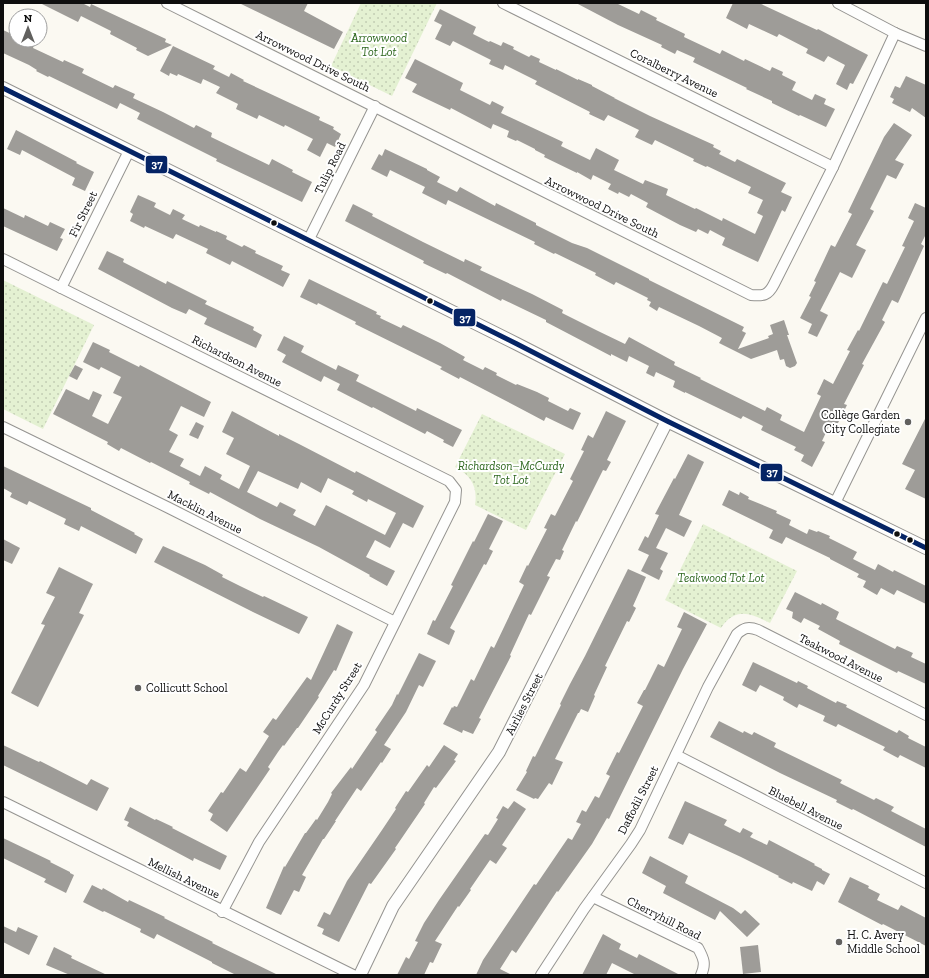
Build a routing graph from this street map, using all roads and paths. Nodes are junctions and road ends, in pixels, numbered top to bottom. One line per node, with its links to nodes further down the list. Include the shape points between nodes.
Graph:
1 (167, 3): 7 (street, Arrowwood Drive South)
2 (503, 3): 9 (street, Coralberry Avenue)
3 (838, 3): 4 (street)
4 (895, 33): 5 (street); 9 (street, Arrowwood Drive South)
5 (926, 46)
6 (3, 88): 8 (street)
7 (375, 106): 9 (street, Arrowwood Drive South, via 752,295 762,296 771,291); 10 (street, Tulip Road)
8 (129, 151): 10 (street); 12 (street, Fir Street)
9 (833, 167)
10 (308, 241): 14 (street)
11 (3, 260): 12 (street, Richardson Avenue)
12 (61, 288): 16 (street, Richardson Avenue, via 449,481)
13 (926, 318): 17 (street)
14 (667, 421): 17 (street); 28 (street, Airlies Street, via 499,752 393,906)
15 (3, 427): 19 (street, Macklin Avenue)
16 (456, 490): 19 (street, McCurdy Street, via 455,502)
17 (835, 503): 18 (street)
18 (926, 548)
19 (395, 622): 26 (street, McCurdy Street, via 364,685 258,842)
20 (744, 628): 21 (street, Teakwood Avenue, via 758,630); 22 (street, Daffodil Street, via 736,634)
21 (926, 715)
22 (676, 755): 24 (street, Bluebell Avenue); 25 (street, Daffodil Street, via 640,830)
23 (3, 802): 26 (street, Mellish Avenue)
24 (926, 883)
25 (593, 897): 29 (street, Daffodil Street); 30 (street, Cherryhill Road, via 698,948 704,968)
26 (222, 912): 27 (street, Mellish Avenue)
27 (353, 975)
28 (360, 975)
29 (541, 975)
30 (700, 975)

